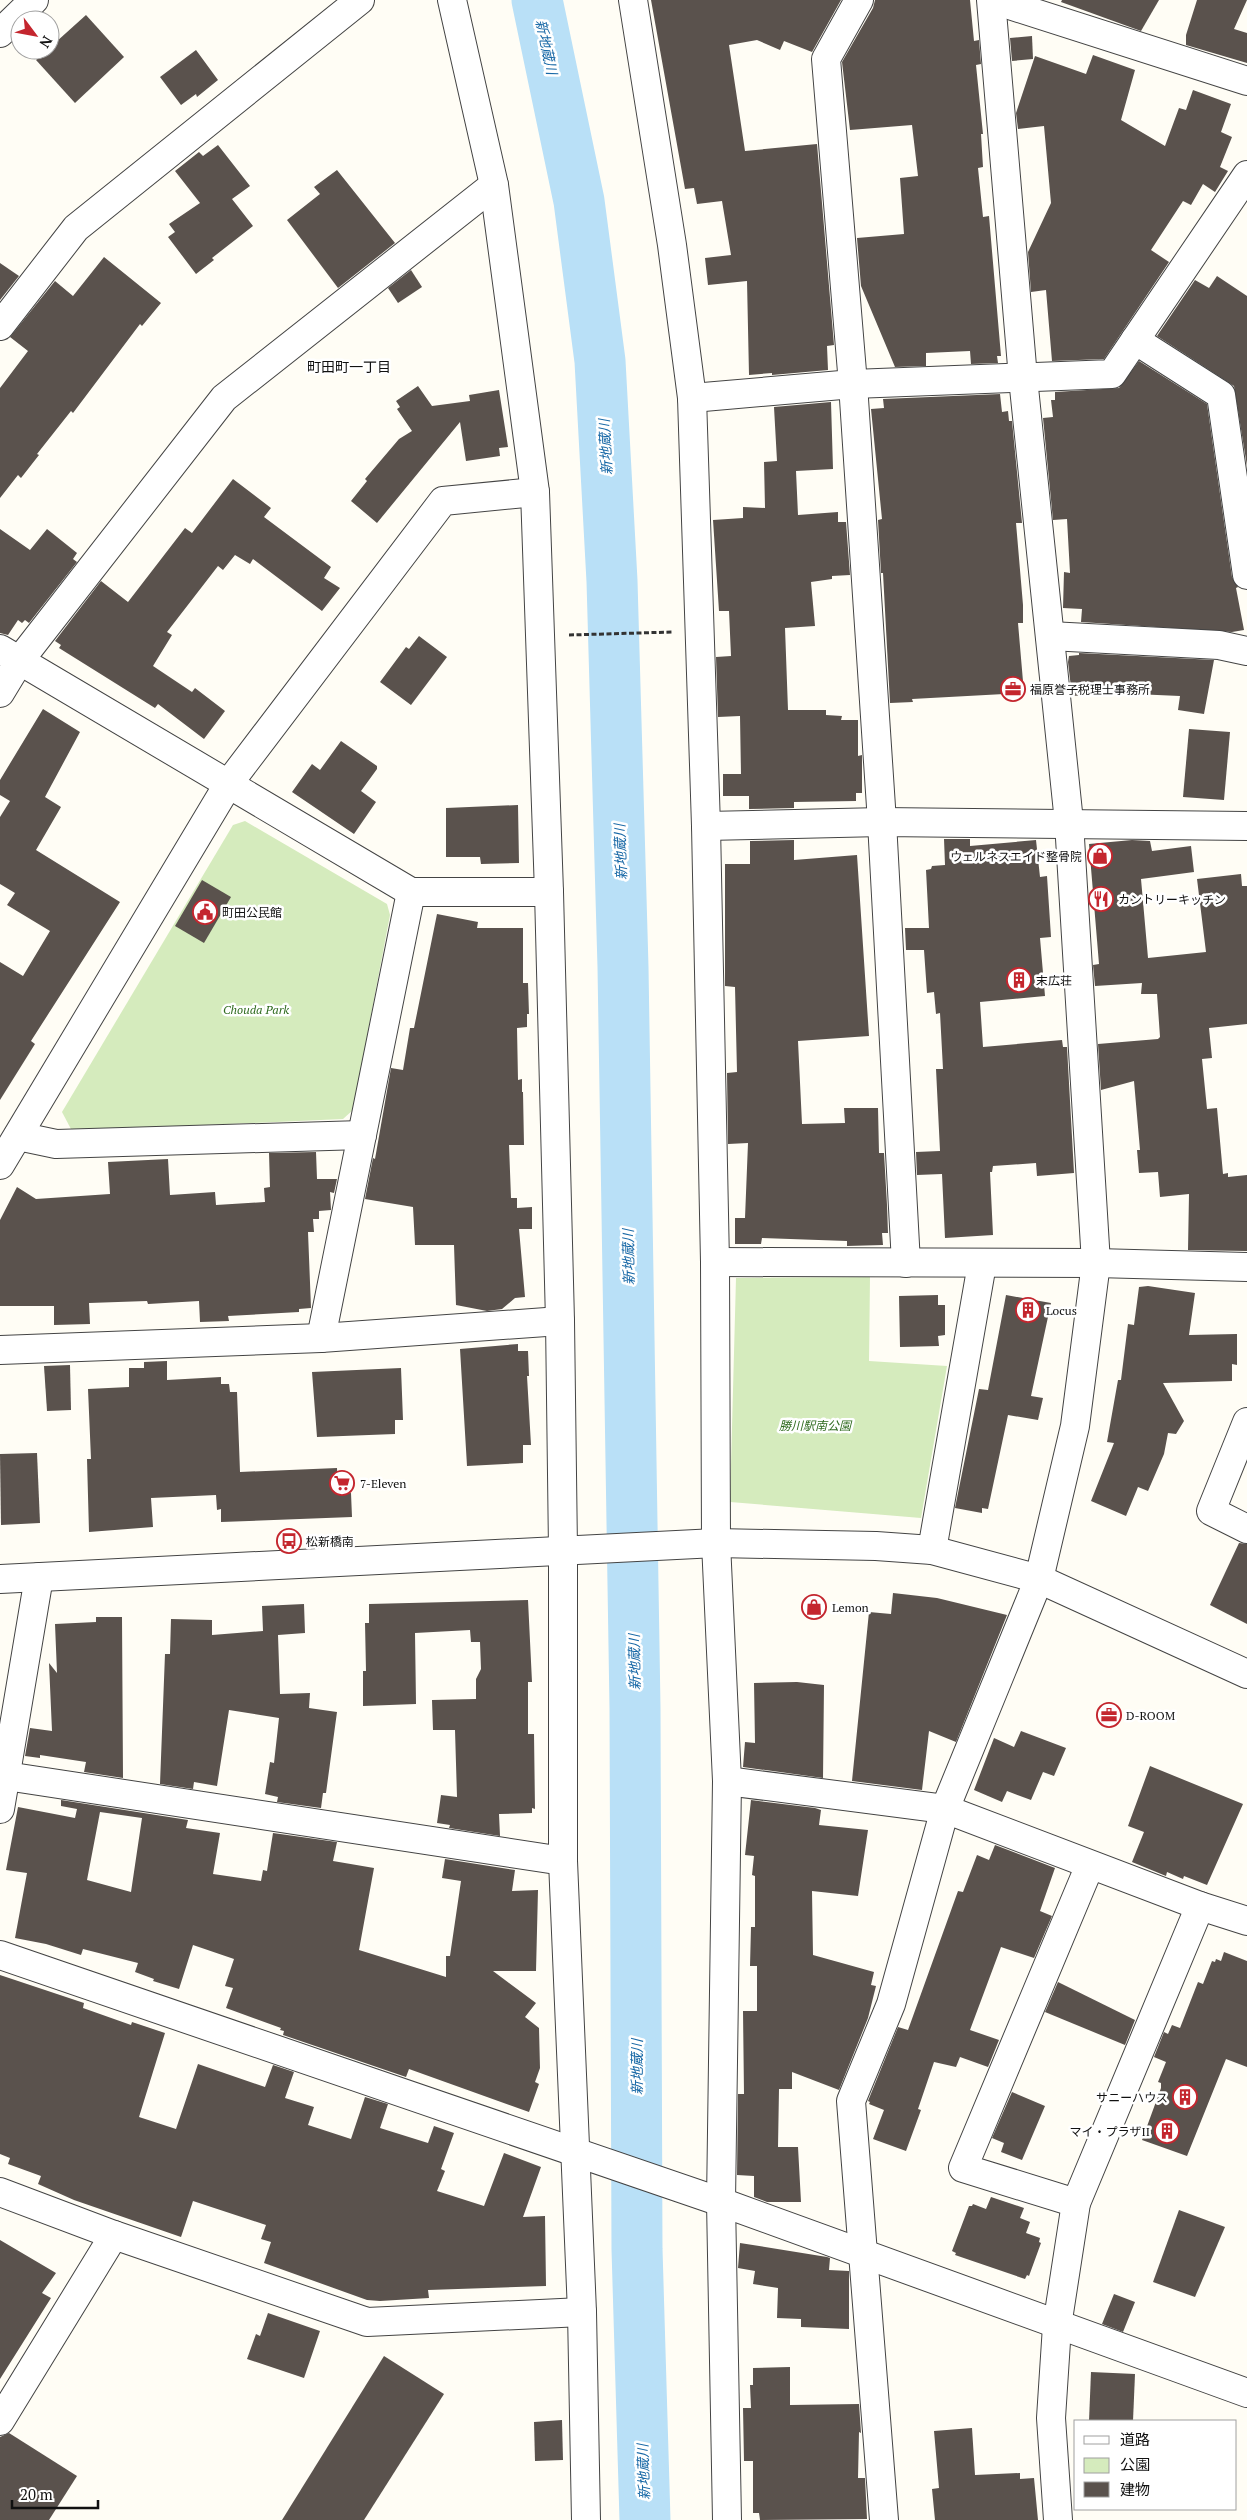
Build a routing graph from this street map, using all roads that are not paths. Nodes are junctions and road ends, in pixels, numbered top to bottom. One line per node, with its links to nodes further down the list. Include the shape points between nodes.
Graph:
1 (360, 0): 11 (street, via 76,228)
2 (452, 0): 10 (street)
3 (633, 0): 15 (street, via 672,245)
4 (859, 0): 14 (street, via 826,59)
5 (992, 0): 8 (street); 13 (street)
6 (28, 3): 7 (street)
7 (0, 33)
8 (1247, 81)
9 (1247, 175): 12 (street)
10 (494, 186): 16 (street); 20 (street, via 224,398)
11 (0, 326)
12 (1135, 340): 13 (street, via 1112,374); 17 (street, via 1221,395)
13 (1023, 378): 14 (street); 18 (street)
14 (853, 384): 15 (street); 23 (street)
15 (692, 398): 25 (street)
16 (535, 492): 22 (street, via 443,501); 28 (street)
17 (1247, 575)
18 (1050, 636): 19 (street, via 1219,645); 24 (street)
19 (1247, 651)
20 (10, 654): 21 (street); 22 (street)
21 (0, 693)
22 (229, 784): 27 (street); 30 (street)
23 (882, 822): 24 (street); 25 (street); 33 (street)
24 (1069, 822): 26 (street); 34 (street)
25 (706, 826): 32 (street)
26 (1247, 826)
27 (411, 892): 28 (street); 29 (street)
28 (549, 892): 37 (street)
29 (362, 1135): 30 (street, via 56,1144); 38 (street)
30 (18, 1136): 31 (street)
31 (0, 1164)
32 (715, 1262): 33 (street); 42 (street)
33 (906, 1263): 35 (street)
34 (1096, 1263): 35 (street); 36 (street); 47 (street, via 1075,1426)
35 (982, 1264): 44 (street)
36 (1247, 1267)
37 (560, 1321): 38 (street); 43 (street)
38 (321, 1338): 39 (street)
39 (0, 1350)
40 (1247, 1422): 41 (street, via 1210,1511)
41 (1247, 1529)
42 (715, 1543): 43 (street); 44 (street); 50 (street)
43 (564, 1550): 45 (street); 53 (street)
44 (932, 1550): 47 (street)
45 (39, 1577): 46 (street); 49 (street)
46 (0, 1579)
47 (1039, 1579): 48 (street); 51 (street)
48 (1247, 1674)
49 (6, 1776): 52 (street); 53 (street)
50 (727, 1781): 51 (street); 60 (street)
51 (945, 1808): 54 (street); 63 (street, via 891,2004 851,2101)
52 (0, 1809)
53 (563, 1861): 58 (street)
54 (1090, 1865): 55 (street); 61 (street, via 963,2168)
55 (1200, 1906): 56 (street); 61 (street)
56 (1247, 1921)
57 (0, 1955): 58 (street)
58 (586, 2156): 60 (street); 64 (street)
59 (0, 2192): 62 (street)
60 (721, 2202): 63 (street); 69 (street)
61 (1076, 2203): 65 (street)
62 (114, 2235): 64 (street, via 367,2322); 67 (street)
63 (863, 2255): 65 (street); 70 (street)
64 (582, 2312): 68 (street)
65 (1058, 2326): 66 (street); 71 (street, via 1051,2418)
66 (1247, 2393)
67 (0, 2421)
68 (586, 2520)
69 (727, 2520)
70 (884, 2520)
71 (1058, 2520)

